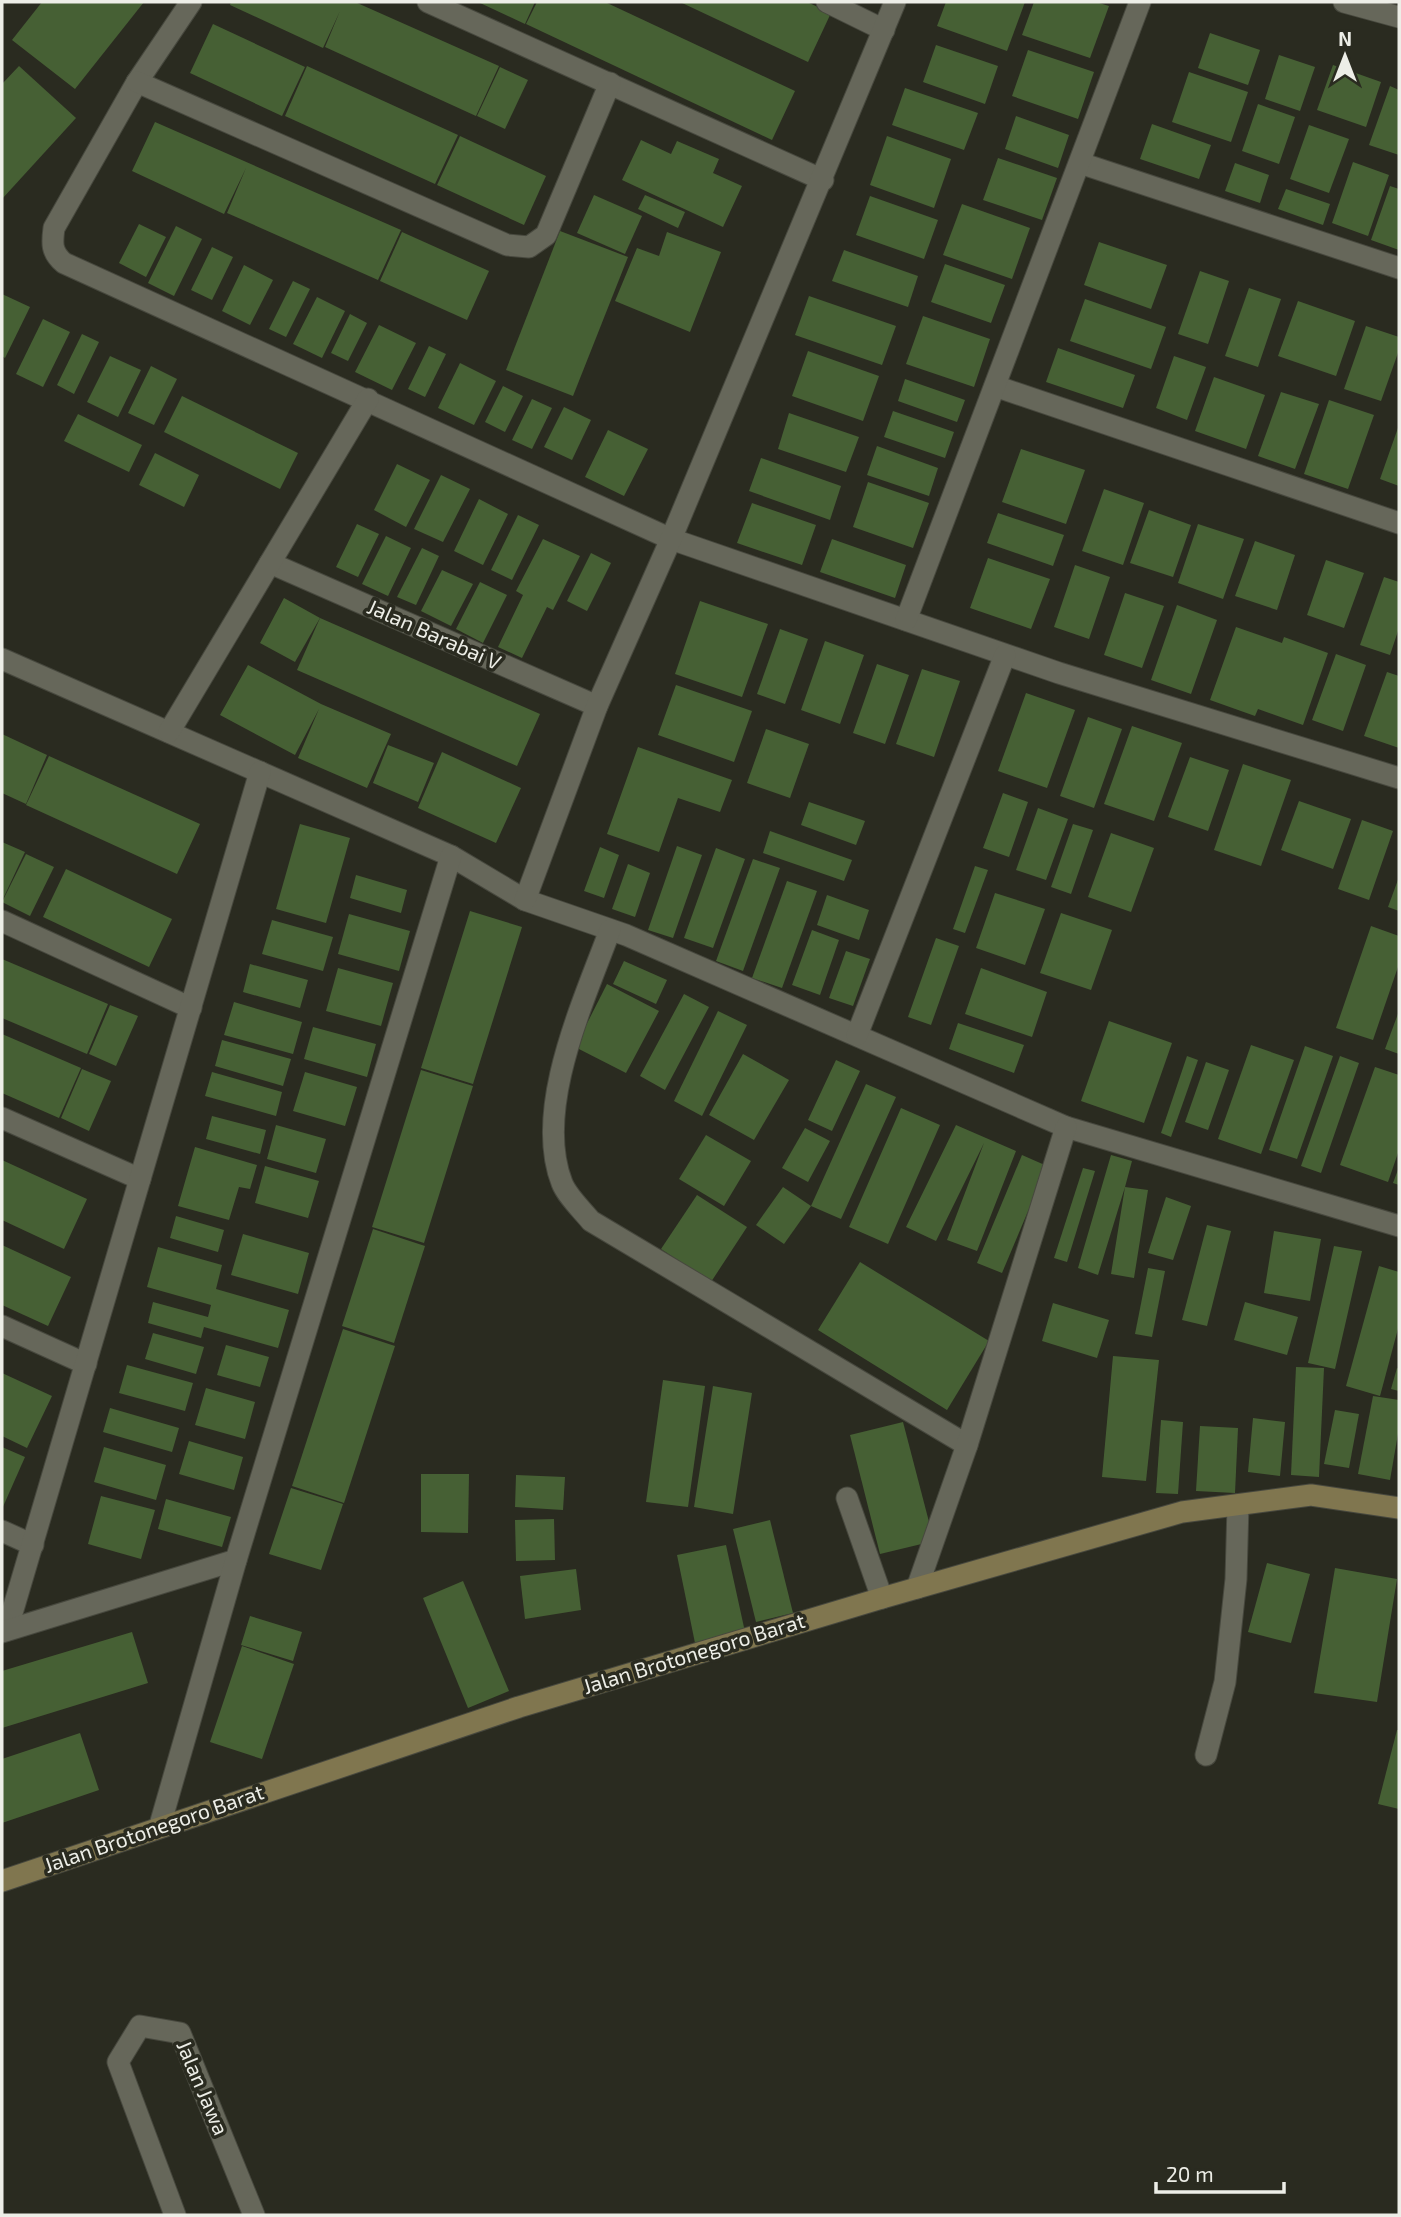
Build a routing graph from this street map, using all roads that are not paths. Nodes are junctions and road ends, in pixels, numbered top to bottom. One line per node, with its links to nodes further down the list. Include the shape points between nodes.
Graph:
1 (191, 2): 9 (street)
2 (428, 2): 10 (street)
3 (827, 2): 8 (street)
4 (895, 2): 8 (street)
5 (1140, 2): 11 (street)
6 (1344, 2): 7 (street)
7 (1399, 17)
8 (884, 30): 12 (street)
9 (137, 82): 10 (street, via 507,245 529,247 546,235); 15 (street, via 54,228 56,256)
10 (610, 83): 12 (street)
11 (1080, 163): 13 (street); 14 (street)
12 (822, 180): 17 (street)
13 (1399, 268)
14 (995, 386): 16 (street); 19 (street)
15 (368, 399): 17 (street); 18 (street)
16 (1399, 523)
17 (671, 539): 19 (street); 22 (street)
18 (270, 563): 22 (street, Jalan Barabai V); 23 (street)
19 (906, 620): 20 (street)
20 (1005, 655): 25 (street); 31 (street)
21 (2, 659): 23 (street)
22 (597, 706): 27 (street)
23 (169, 732): 24 (street)
24 (260, 772): 26 (street); 30 (street)
25 (1399, 778)
26 (452, 856): 27 (street); 44 (street)
27 (525, 900): 29 (street)
28 (2, 921): 30 (street)
29 (610, 930): 31 (street); 38 (street, via 574,1027 556,1094 554,1137 562,1185 591,1221)
30 (191, 1008): 34 (street)
31 (857, 1035): 33 (street)
32 (2, 1118): 34 (street)
33 (1066, 1127): 35 (street); 38 (street)
34 (140, 1179): 37 (street)
35 (1399, 1226)
36 (2, 1326): 37 (street)
37 (86, 1364): 43 (street)
38 (967, 1445): 45 (street)
39 (847, 1498): 46 (street)
40 (1238, 1505): 41 (main road, Jalan Brotonegoro Barat, via 1311,1495); 45 (main road, Jalan Brotonegoro Barat, via 1182,1512); 48 (street, via 1225,1682)
41 (1399, 1508)
42 (2, 1531): 43 (street)
43 (33, 1545): 47 (street)
44 (236, 1560): 47 (street); 49 (street)
45 (917, 1588): 46 (main road, Jalan Brotonegoro Barat)
46 (881, 1598): 49 (main road, Jalan Brotonegoro Barat, via 519,1707)
47 (5, 1631)
48 (1206, 1755)
49 (160, 1825): 50 (main road, Jalan Brotonegoro Barat)
50 (2, 1881)
51 (174, 2215): 52 (street, Jalan Jawa, via 118,2062 140,2026 180,2033)
52 (254, 2215)

